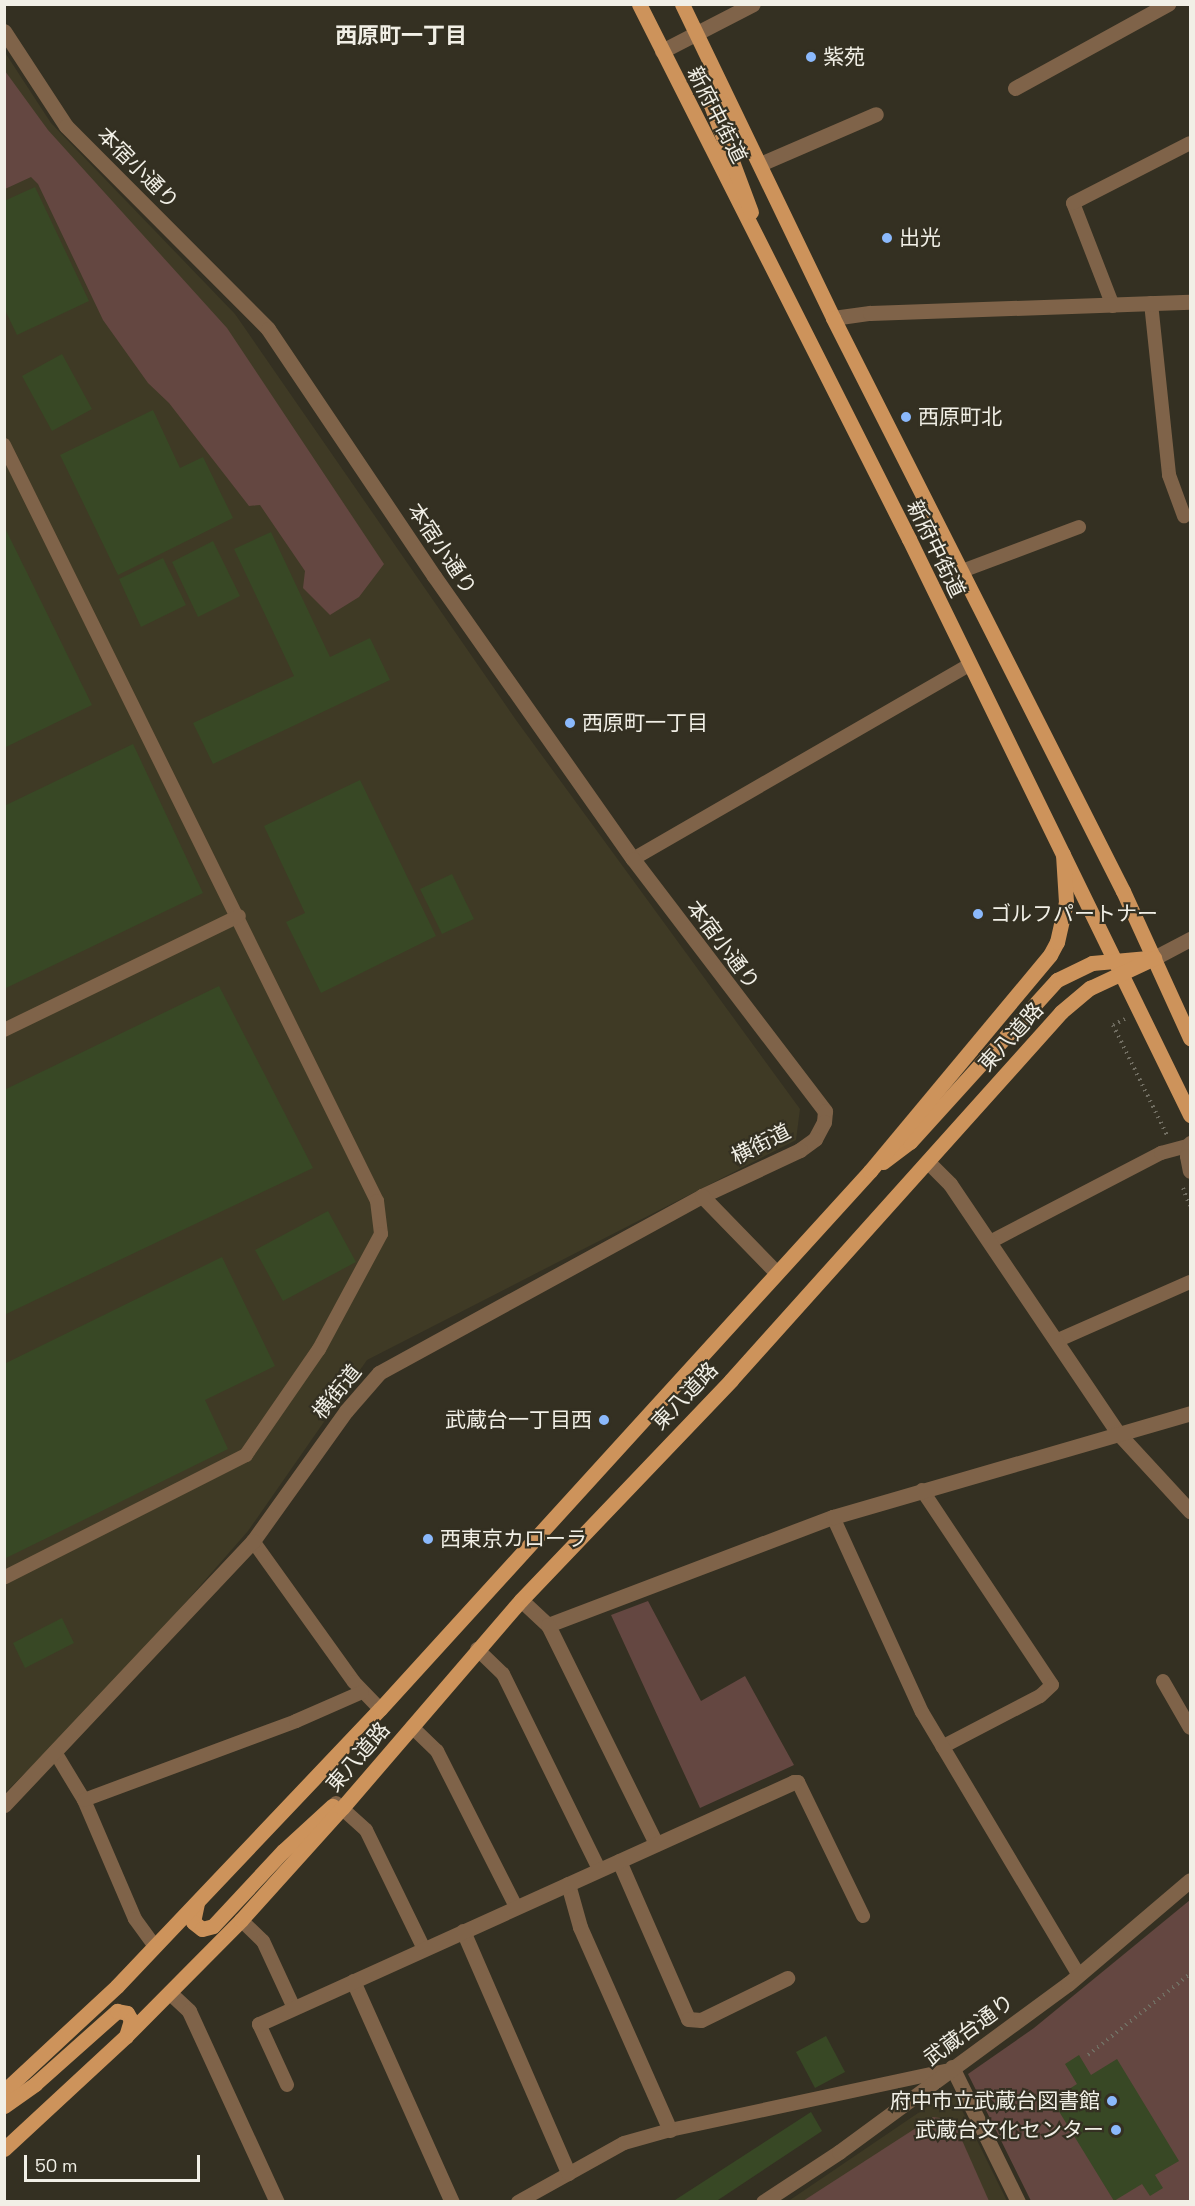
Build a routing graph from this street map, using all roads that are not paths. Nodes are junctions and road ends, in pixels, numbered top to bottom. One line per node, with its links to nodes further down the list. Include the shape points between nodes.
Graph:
1 (639, 4): 7 (main road, 新府中街道)
2 (681, 4): 6 (main road, 新府中街道)
3 (753, 4): 6 (street)
4 (1168, 5): 8 (street)
5 (4, 31): 24 (street, 本宿小通り, via 66,126 268,329)
6 (696, 34): 7 (street); 10 (main road, 新府中街道)
7 (662, 51): 13 (main road, 新府中街道)
8 (1015, 88)
9 (876, 114): 12 (street)
10 (738, 120): 12 (main road, 新府中街道); 13 (main road, via 722,104 711,105)
11 (1191, 143): 16 (lane, via 1073,202)
12 (760, 164): 17 (main road, 新府中街道)
13 (763, 249): 22 (main road, 新府中街道)
14 (1191, 302): 15 (street)
15 (1151, 303): 16 (street); 19 (lane, via 1169,475)
16 (1113, 306): 17 (street)
17 (833, 318): 21 (main road, 新府中街道)
18 (6, 450): 25 (lane)
19 (1184, 516)
20 (1079, 527): 21 (lane)
21 (962, 571): 28 (main road, 新府中街道)
22 (969, 665): 23 (main road, 新府中街道); 24 (lane)
23 (1063, 854): 27 (main road, 新府中街道); 36 (main road, 東八道路, via 1066,902 1050,955)
24 (633, 859): 32 (street, 本宿小通り)
25 (239, 916): 30 (lane); 49 (lane, via 377,1201 381,1234 319,1349 246,1455)
26 (1191, 939): 28 (street)
27 (1115, 958): 28 (main road, 東八道路); 29 (main road, 新府中街道); 36 (main road, 東八道路, via 1070,972 1041,993 910,1142)
28 (1154, 958): 29 (main road, 東八道路); 31 (main road, 新府中街道)
29 (1122, 972): 33 (main road, 新府中街道); 35 (main road, 東八道路, via 1066,1006)
30 (4, 1030)
31 (1190, 1035)
32 (825, 1111): 38 (street, 横街道, via 825,1122 815,1139)
33 (1191, 1115)
34 (1189, 1144): 37 (street); 39 (lane)
35 (928, 1162): 39 (street, via 950,1184); 50 (main road, 東八道路, via 731,1380)
36 (870, 1171): 40 (main road, 東八道路)
37 (1191, 1171)
38 (702, 1196): 40 (street); 48 (street, 横街道, via 379,1374 346,1412)
39 (990, 1242): 42 (street)
40 (776, 1272): 55 (main road, 東八道路)
41 (1191, 1282): 42 (lane)
42 (1056, 1341): 44 (street)
43 (1191, 1413): 44 (street)
44 (1117, 1432): 45 (street); 46 (street)
45 (922, 1490): 47 (street); 58 (lane, via 1052,1685 1040,1696)
46 (1191, 1511)
47 (833, 1517): 51 (street); 58 (lane)
48 (253, 1541): 54 (lane); 59 (street, 横街道)
49 (4, 1578)
50 (521, 1599): 51 (street); 52 (main road, 東八道路)
51 (548, 1625): 64 (street)
52 (477, 1649): 56 (main road, 東八道路); 66 (lane, via 503,1674)
53 (1163, 1681): 57 (lane)
54 (362, 1692): 55 (lane); 61 (lane, via 296,1721)
55 (380, 1709): 69 (main road, 東八道路)
56 (412, 1727): 63 (main road, 東八道路); 70 (lane, via 437,1751)
57 (1191, 1728)
58 (942, 1747): 76 (lane)
59 (55, 1752): 61 (lane); 62 (street, 横街道)
60 (794, 1782): 64 (street); 71 (lane, via 798,1782)
61 (84, 1800): 74 (lane, via 135,1919)
62 (4, 1805)
63 (339, 1806): 69 (main road, via 283,1851 213,1926 202,1929 194,1922); 72 (main road, 東八道路); 75 (lane, via 366,1830)
64 (656, 1844): 65 (street)
65 (619, 1861): 66 (street); 77 (street, via 688,2019 701,2019)
66 (599, 1869): 68 (street)
67 (1191, 1880): 76 (street, 武蔵台通り)
68 (568, 1884): 70 (street); 87 (street, via 580,1927)
69 (197, 1903): 74 (main road, 東八道路)
70 (516, 1907): 73 (street)
71 (863, 1916)
72 (241, 1920): 79 (main road, 東八道路); 80 (lane, via 263,1941)
73 (463, 1931): 75 (street); 89 (street)
74 (154, 1947): 85 (main road, 東八道路)
75 (424, 1949): 78 (street)
76 (1079, 1975): 83 (street, 武蔵台通り)
77 (787, 1978)
78 (353, 1981): 80 (street); 91 (street)
79 (170, 1993): 82 (main road, 東八道路); 90 (street, via 189,2011)
80 (294, 2007): 81 (street)
81 (259, 2024): 84 (lane)
82 (126, 2036): 86 (main road, via 131,2020 127,2013 117,2011 35,2084); 88 (main road, 東八道路)
83 (949, 2069): 87 (lane); 93 (street, 武蔵台通り, via 839,2152); 94 (street)
84 (287, 2085)
85 (4, 2091)
86 (4, 2106)
87 (670, 2130): 89 (lane, via 624,2144)
88 (4, 2149)
89 (567, 2173): 92 (lane)
90 (277, 2202)
91 (452, 2202)
92 (518, 2202)
93 (763, 2202)
94 (1018, 2202)

